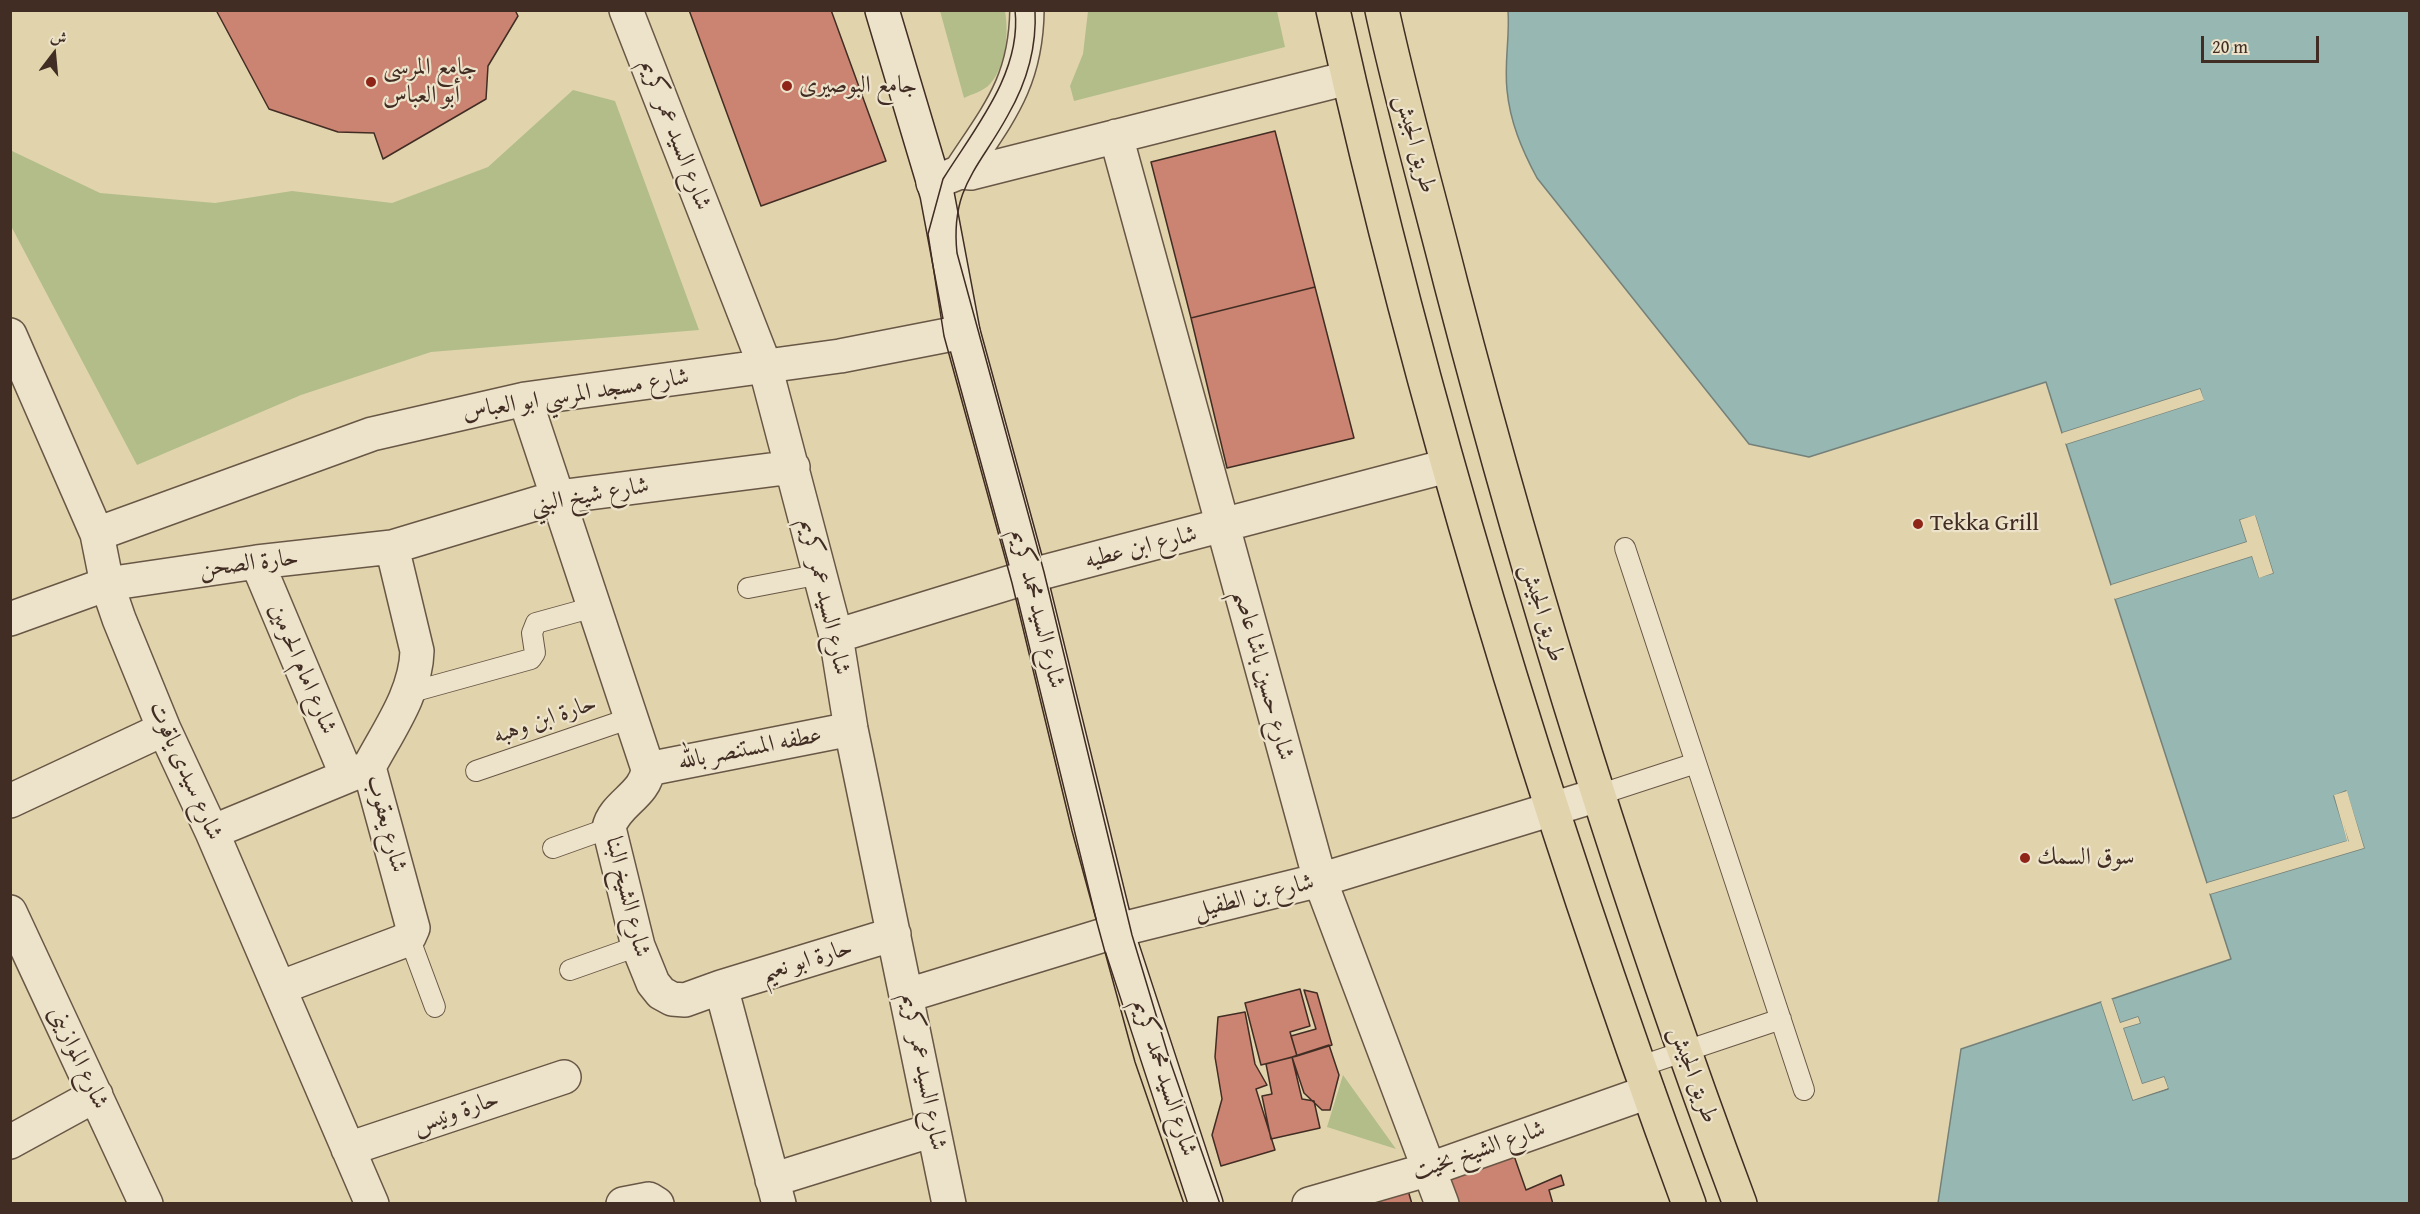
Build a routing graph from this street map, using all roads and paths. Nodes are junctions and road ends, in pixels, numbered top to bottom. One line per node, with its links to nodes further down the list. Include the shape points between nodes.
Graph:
1 (626, 10): 11 (street, شارع السيد عمر كريم)
2 (882, 10): 8 (street, شارع السيد محمد كريم)
3 (1027, 10): 8 (street, via 1027,46 1017,80 1002,110)
4 (1333, 10): 6 (highway, طريق الجيش)
5 (1382, 10): 36 (highway, طريق الجيش, via 1494,447)
6 (1348, 78): 7 (street); 13 (highway, طريق الجيش)
7 (1116, 136): 8 (street); 16 (street, شارع حسين باشا عاصم)
8 (946, 178): 9 (street, شارع السيد محمد كريم)
9 (963, 332): 11 (street, شارع مسجد المرسي ابو العباس); 22 (street, شارع السيد محمد كريم)
10 (10, 335): 17 (street, شارع سيدى ياقوت)
11 (765, 366): 12 (street, شارع مسجد المرسي ابو العباس); 14 (street, شارع السيد عمر كريم)
12 (525, 399): 15 (street); 17 (street, شارع مسجد المرسي ابو العباس, via 372,434)
13 (1447, 466): 16 (street, شارع ابن عطيه); 38 (highway, طريق الجيش)
14 (793, 467): 15 (street, شارع شيخ البني); 21 (street, شارع السيد عمر كريم)
15 (558, 497): 18 (street, شارع شيخ البني); 25 (street)
16 (1223, 527): 22 (street, شارع ابن عطيه); 42 (street, شارع حسين باشا عاصم)
17 (98, 534): 23 (street, شارع سيدى ياقوت)
18 (392, 547): 20 (street, حارة الصحن); 28 (street, شارع يعقوب, via 417,651)
19 (1625, 548): 32 (lane)
20 (257, 562): 23 (street, حارة الصحن); 35 (street, شارع امام الحرمين)
21 (821, 574): 24 (lane); 27 (street, شارع السيد عمر كريم)
22 (1030, 577): 27 (street, شارع ابن عطيه); 44 (street, شارع السيد محمد كريم)
23 (107, 584): 26 (street, حارة الصحن); 30 (street, شارع سيدى ياقوت)
24 (748, 588)
25 (594, 607): 28 (lane, via 536,623 532,633 535,653 531,659); 29 (street)
26 (10, 619)
27 (836, 636): 31 (street, شارع السيد عمر كريم)
28 (408, 693): 35 (street, شارع يعقوب)
29 (631, 718): 33 (street); 34 (lane, حارة ابن وهبه)
30 (164, 729): 37 (street); 40 (street, شارع سيدى ياقوت)
31 (851, 729): 33 (street, عطفه المستنصر بالله); 45 (street, شارع السيد عمر كريم)
32 (1696, 764): 36 (lane); 53 (lane)
33 (648, 769): 39 (street, شارع الشيخ البنا, via 645,782 614,815)
34 (476, 771)
35 (358, 772): 40 (street); 46 (street, شارع يعقوب, via 413,923)
36 (1599, 795): 38 (street, شارع بن الطفيل); 54 (highway, طريق الجيش)
37 (10, 801)
38 (1552, 809): 42 (street, شارع بن الطفيل); 56 (highway, طريق الجيش)
39 (609, 828): 41 (lane); 47 (street, شارع الشيخ البنا)
40 (212, 832): 50 (street, شارع سيدى ياقوت)
41 (553, 848)
42 (1320, 880): 44 (street, شارع بن الطفيل); 62 (street, شارع حسين باشا عاصم)
43 (10, 912): 58 (street, شارع الموازينى)
44 (1116, 932): 51 (street, شارع بن الطفيل); 69 (street, شارع السيد محمد كريم)
45 (894, 934): 49 (street, حارة ابو نعيم); 51 (street, شارع السيد عمر كريم)
46 (409, 937): 50 (street); 52 (lane)
47 (638, 946): 48 (lane); 49 (street, شارع الشيخ البنا, via 653,983 672,999 685,1000)
48 (570, 970)
49 (721, 987): 63 (street)
50 (279, 988): 61 (street, شارع سيدى ياقوت)
51 (908, 995): 59 (street, شارع السيد عمر كريم)
52 (435, 1007)
53 (1781, 1018): 54 (lane); 57 (lane)
54 (1683, 1052): 56 (lane); 73 (highway, طريق الجيش)
55 (564, 1077): 61 (street, حارة ونيس)
56 (1643, 1080): 62 (street, شارع الشيخ بخيت); 72 (highway, طريق الجيش)
57 (1804, 1090)
58 (96, 1095): 60 (street); 64 (street, شارع الموازينى)
59 (933, 1131): 63 (street); 68 (street, شارع السيد عمر كريم)
60 (10, 1142)
61 (348, 1149): 65 (street, شارع سيدى ياقوت)
62 (1430, 1169): 70 (street, شارع الشيخ بخيت); 71 (street, شارع حسين باشا عاصم)
63 (775, 1192)
64 (146, 1203)
65 (372, 1203)
66 (623, 1203): 67 (street, via 649,1199)
67 (657, 1203)
68 (950, 1203)
69 (1206, 1203)
70 (1309, 1203)
71 (1442, 1203)
72 (1689, 1203)
73 (1740, 1203)

